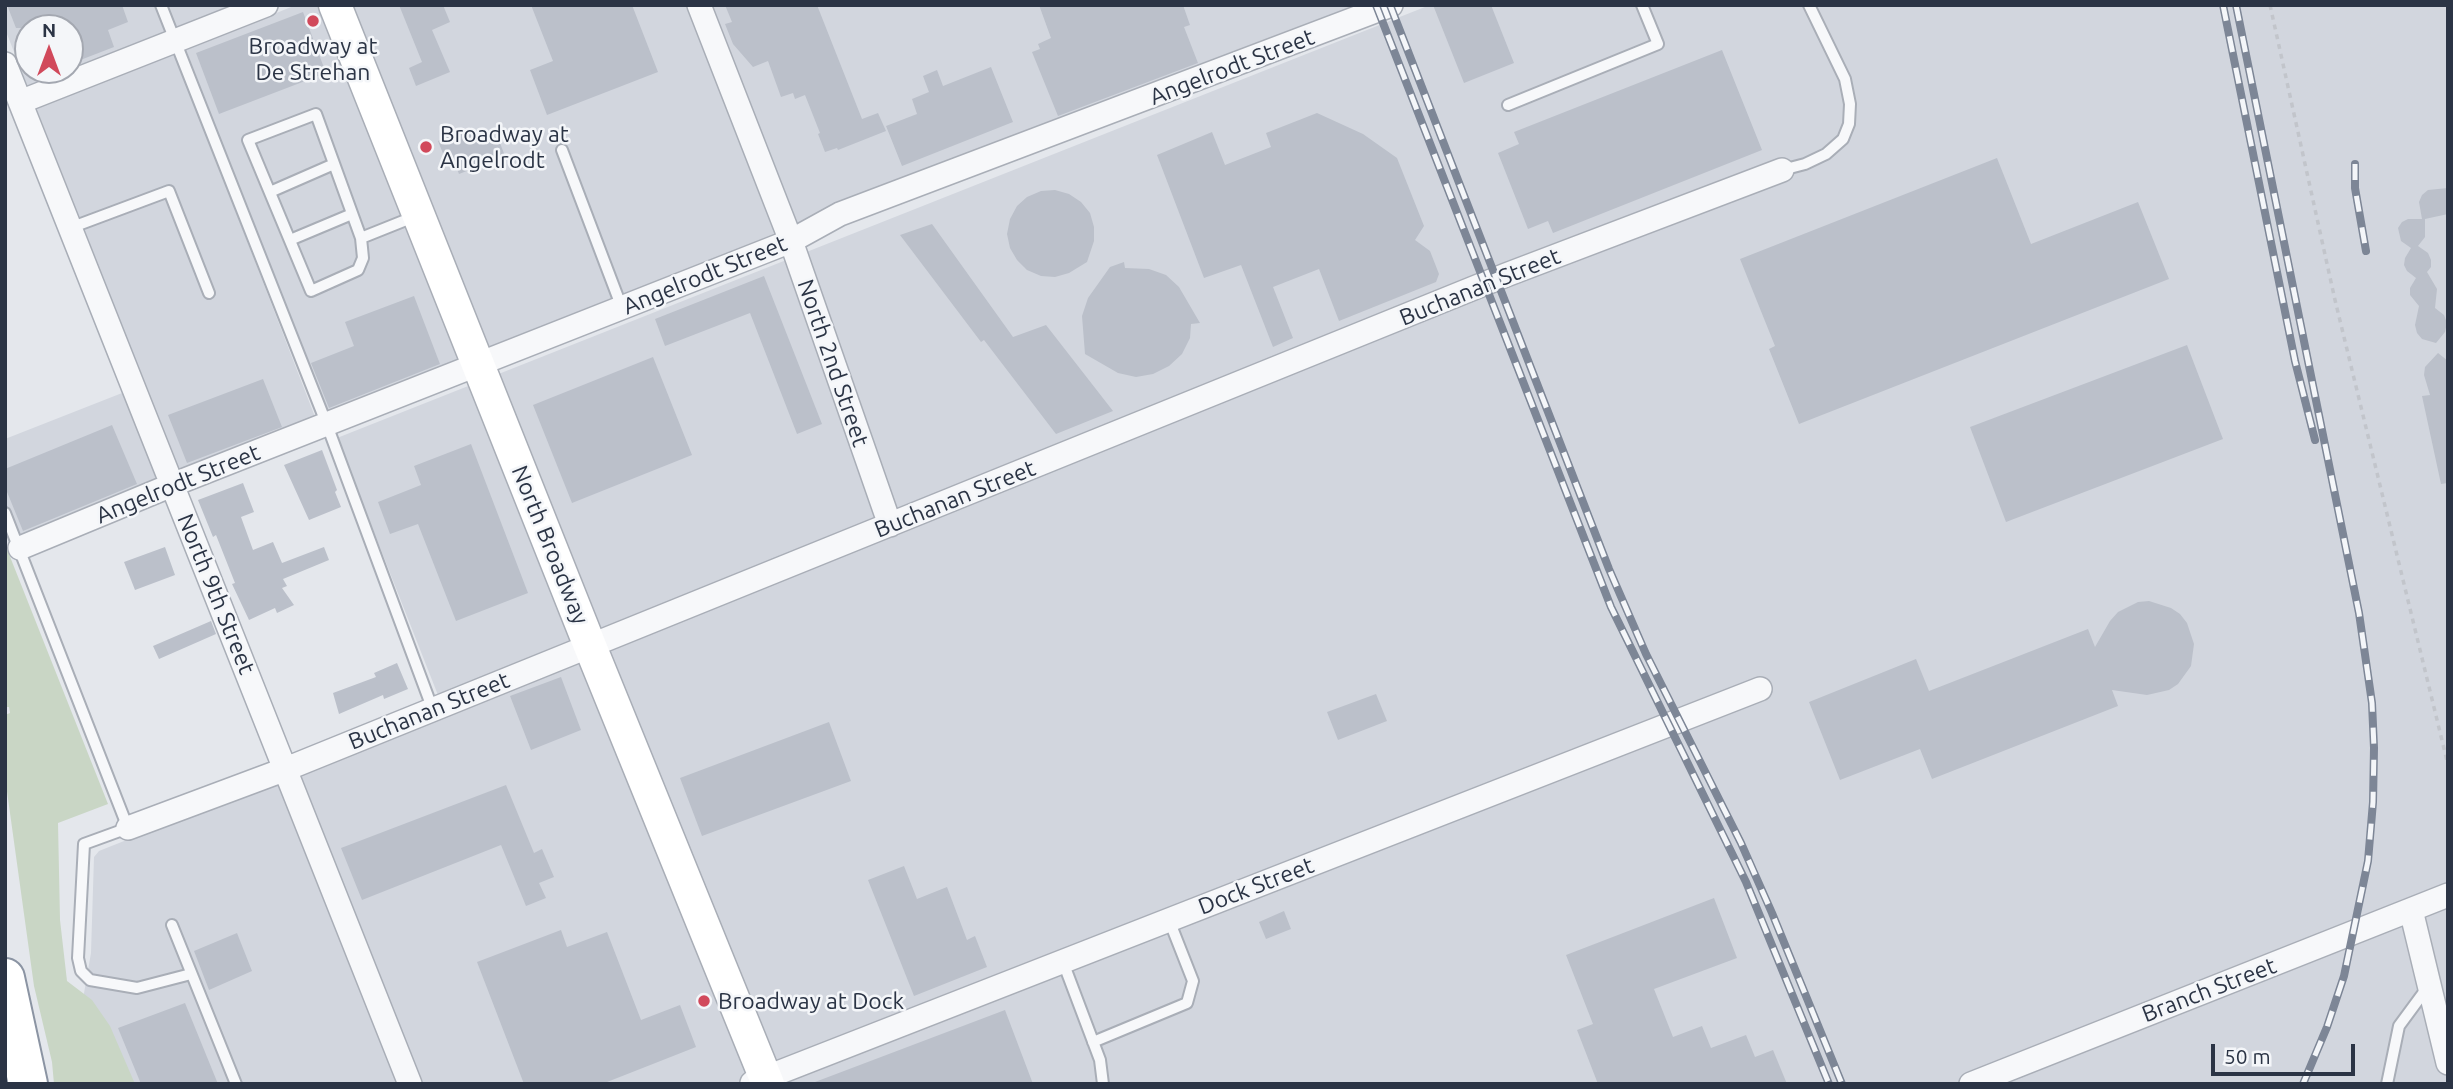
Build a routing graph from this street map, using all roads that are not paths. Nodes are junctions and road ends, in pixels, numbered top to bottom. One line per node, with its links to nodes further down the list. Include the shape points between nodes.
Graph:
1 (161, 5): 8 (lane)
2 (266, 5): 8 (street)
3 (335, 5): 17 (main road, North Broadway)
4 (699, 5): 21 (street, North 2nd Street)
5 (1391, 5): 21 (street, Angelrodt Street, via 840,214)
6 (1642, 5): 11 (lane, via 1658,44)
7 (1809, 5): 14 (lane, via 1845,79 1849,124 1843,139 1826,154)
8 (175, 41): 10 (street); 25 (lane)
9 (5, 64): 10 (street, North 9th Street)
10 (20, 102): 18 (street, North 9th Street)
11 (1508, 105)
12 (562, 150): 23 (lane)
13 (334, 163): 15 (lane); 15 (lane, via 316,114 248,139); 16 (lane)
14 (1782, 170): 28 (street, Buchanan Street, via 1506,275)
15 (270, 192): 20 (lane)
16 (352, 214): 19 (lane); 20 (lane)
17 (418, 214): 19 (lane); 24 (main road, North Broadway)
18 (70, 229): 22 (lane, via 169,191); 26 (street, North 9th Street)
19 (361, 238): 20 (lane, via 363,258 358,270 311,290)
20 (290, 240)
21 (791, 241): 23 (street, Angelrodt Street); 28 (street, North 2nd Street)
22 (209, 293)
23 (622, 308): 24 (street, Angelrodt Street)
24 (478, 365): 25 (street, Angelrodt Street); 30 (main road, North Broadway)
25 (327, 425): 26 (street, Angelrodt Street); 32 (lane)
26 (172, 485): 29 (street, Angelrodt Street); 33 (street, North 9th Street)
27 (5, 513): 29 (lane)
28 (890, 525): 30 (street, Buchanan Street)
29 (20, 548): 34 (lane)
30 (590, 646): 32 (street, Buchanan Street); 45 (main road, North Broadway)
31 (1760, 689): 37 (street, Dock Street)
32 (433, 710): 33 (street, Buchanan Street)
33 (285, 769): 34 (street, Buchanan Street); 48 (street, North 9th Street)
34 (128, 828): 40 (lane, via 84,844 81,971 90,980 136,988)
35 (2448, 895): 36 (street, Branch Street)
36 (2411, 910): 42 (street); 50 (street, Branch Street)
37 (1169, 920): 39 (street, Dock Street); 43 (lane, via 1193,981 1187,1003)
38 (172, 925): 40 (lane)
39 (1063, 962): 43 (lane); 45 (street, Dock Street)
40 (191, 975): 47 (lane)
41 (5, 978): 46 (highway)
42 (2429, 986): 44 (street); 51 (lane, via 2399,1026)
43 (1093, 1042): 49 (lane)
44 (2448, 1063)
45 (762, 1082)
46 (28, 1084)
47 (236, 1084)
48 (410, 1084)
49 (1103, 1084)
50 (1970, 1084)
51 (2387, 1084)

